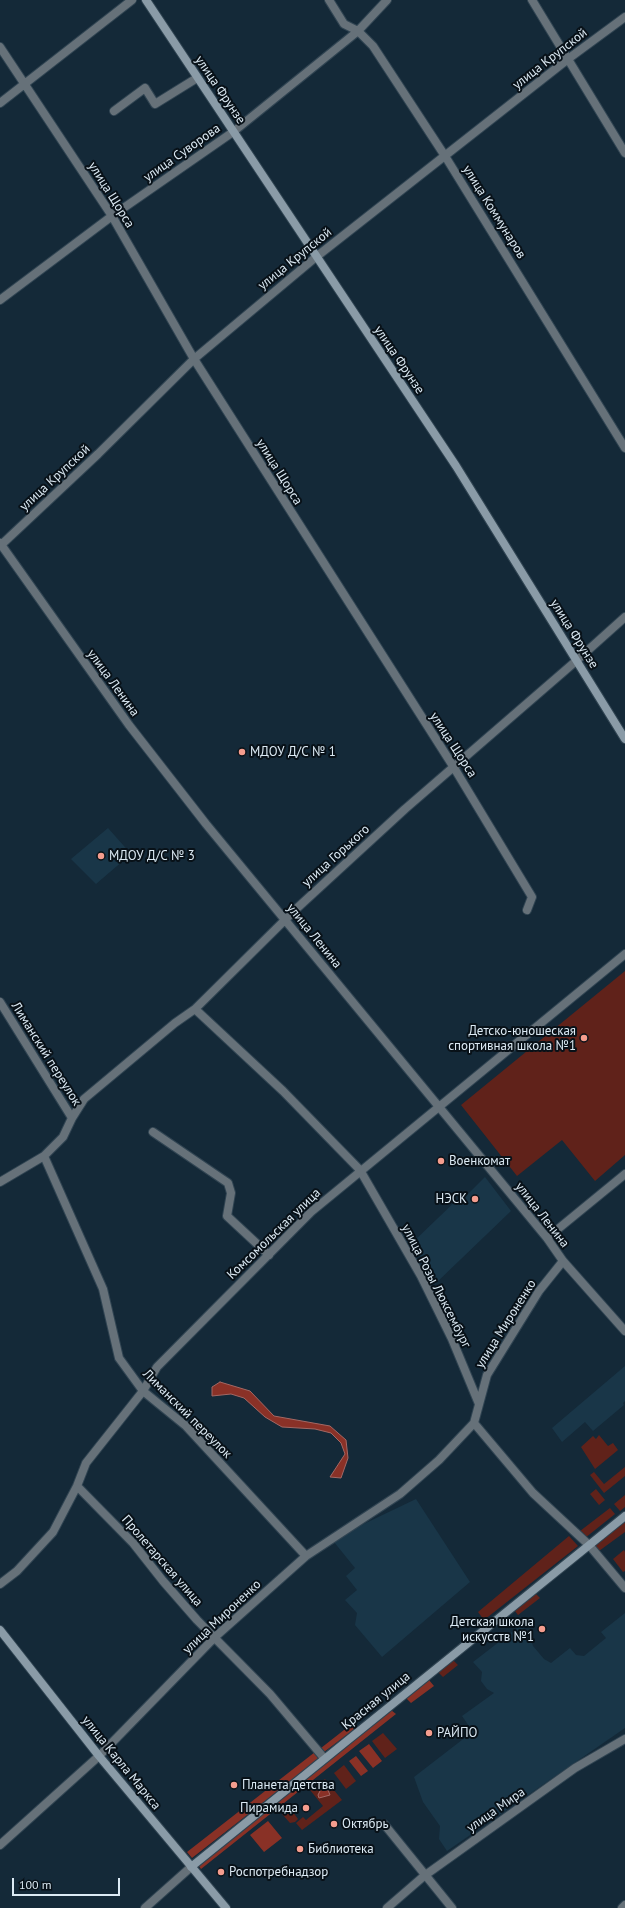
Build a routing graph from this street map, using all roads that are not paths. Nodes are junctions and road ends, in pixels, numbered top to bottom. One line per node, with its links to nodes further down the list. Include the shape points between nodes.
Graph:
1 (132, 0): 11 (street)
2 (146, 0): 10 (main road, улица Фрунзе)
3 (329, 0): 7 (street, улица Коммунаров, via 344,24)
4 (387, 0): 7 (street, улица Суворова)
5 (532, 0): 9 (street)
6 (625, 17): 9 (street, улица Крупской)
7 (358, 31): 14 (street, улица Суворова); 16 (street, улица Коммунаров, via 373,46)
8 (0, 47): 11 (street, улица Щорса)
9 (568, 59): 15 (street); 16 (street, улица Крупской)
10 (197, 78): 13 (street, via 155,104 145,88); 14 (main road, улица Фрунзе)
11 (25, 83): 12 (street); 17 (street, улица Щорса)
12 (0, 104)
13 (114, 111)
14 (233, 132): 17 (street, улица Суворова); 18 (main road, улица Фрунзе)
15 (625, 153)
16 (446, 156): 18 (street, улица Крупской); 21 (street, улица Коммунаров)
17 (112, 216): 19 (street, улица Суворова); 20 (street, улица Щорса)
18 (316, 257): 20 (street, улица Крупской); 24 (main road, улица Фрунзе, via 456,466)
19 (0, 300)
20 (194, 359): 22 (street, улица Крупской); 26 (street, улица Щорса)
21 (625, 448)
22 (2, 550): 28 (street, улица Ленина, via 129,725 206,824)
23 (625, 617): 24 (street, улица Горького)
24 (576, 661): 25 (main road, улица Фрунзе); 26 (street, улица Горького)
25 (625, 739)
26 (453, 766): 27 (street, улица Щорса, via 532,896); 28 (street, улица Горького)
27 (527, 910)
28 (286, 920): 31 (street, улица Горького); 32 (street, улица Ленина)
29 (625, 954): 32 (street, Комсомольская улица)
30 (0, 1002): 33 (street, Лиманский переулок)
31 (195, 1009): 33 (street, улица Горького, via 84,1099); 36 (street, улица Розы Люксембург, via 283,1091)
32 (440, 1107): 36 (street, Комсомольская улица); 39 (street, улица Ленина)
33 (72, 1118): 35 (street, улица Горького, via 63,1137)
34 (153, 1132): 40 (street, via 228,1183 231,1193 227,1216)
35 (44, 1156): 38 (street, улица Горького); 43 (street, Лиманский переулок, via 103,1289 119,1358)
36 (360, 1170): 40 (street, Комсомольская улица, via 311,1212); 44 (street, улица Розы Люксембург, via 421,1276 452,1339)
37 (625, 1174): 39 (street)
38 (0, 1182)
39 (547, 1238): 41 (street, улица Ленина)
40 (269, 1255): 43 (street, Комсомольская улица, via 157,1367)
41 (563, 1261): 42 (street, улица Ленина); 44 (street, улица Мироненко, via 539,1292 487,1375)
42 (625, 1331)
43 (143, 1391): 46 (street, Комсомольская улица, via 86,1463); 49 (street, Лиманский переулок, via 186,1426)
44 (479, 1404): 45 (street)
45 (474, 1423): 48 (street, via 533,1493 569,1523); 49 (street, улица Мироненко, via 439,1460 400,1494)
46 (77, 1486): 50 (street, Комсомольская улица, via 53,1532 17,1571); 53 (street, Пролетарская улица, via 133,1543 176,1596)
47 (625, 1516): 48 (main road, Красная улица)
48 (589, 1545): 51 (street); 56 (main road, Красная улица)
49 (306, 1556): 53 (street, улица Мироненко)
50 (0, 1584)
51 (625, 1588)
52 (0, 1630): 55 (main road, улица Карла Маркса)
53 (215, 1637): 55 (street, улица Мироненко); 56 (street, Пролетарская улица, via 270,1694)
54 (625, 1739): 60 (street, улица Мира, via 575,1768)
55 (99, 1756): 58 (street, улица Мироненко); 59 (main road, улица Карла Маркса)
56 (324, 1758): 59 (main road, Красная улица)
57 (384, 1824): 60 (street)
58 (0, 1845)
59 (191, 1867): 62 (street, Красная улица); 63 (main road, улица Карла Маркса)
60 (424, 1876): 64 (street, улица Мира); 65 (street)
61 (625, 1905): 66 (street)
62 (145, 1908)
63 (226, 1908)
64 (387, 1908)
65 (452, 1908)
66 (622, 1908)

